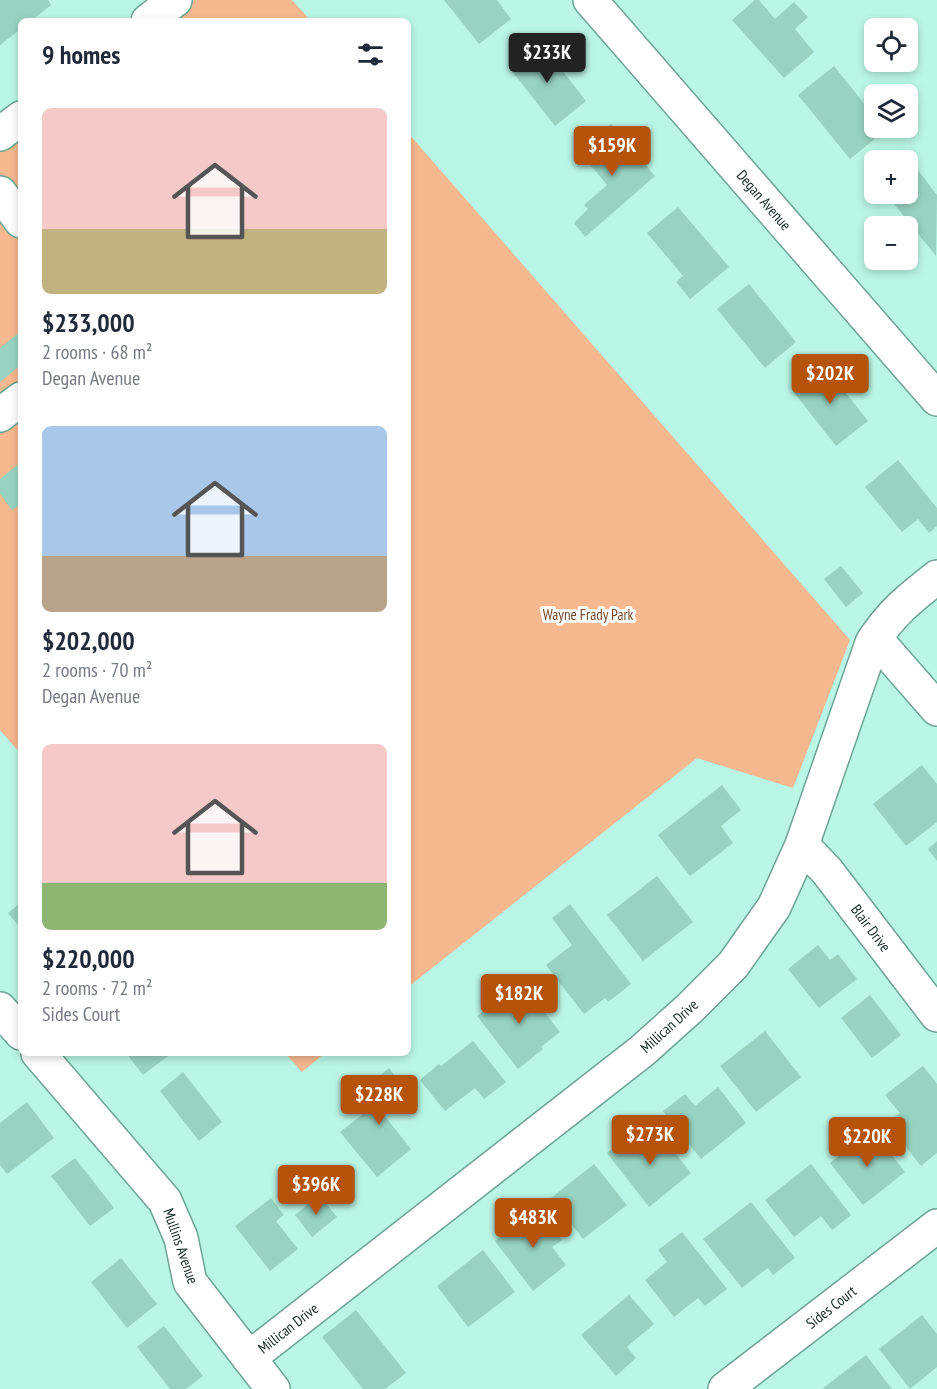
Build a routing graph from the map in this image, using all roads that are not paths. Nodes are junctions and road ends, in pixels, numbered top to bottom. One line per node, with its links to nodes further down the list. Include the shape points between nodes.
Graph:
1 (175, 0): 3 (street)
2 (590, 0): 8 (street, Degan Avenue)
3 (152, 18)
4 (18, 120): 5 (street)
5 (0, 134)
6 (0, 194): 7 (street)
7 (18, 217)
8 (937, 399)
9 (18, 401): 10 (street)
10 (0, 416)
11 (937, 577): 12 (street, Millican Drive, via 885,622)
12 (875, 638): 13 (street); 14 (street, Millican Drive)
13 (937, 709)
14 (802, 845): 16 (street, Blair Drive, via 827,871); 20 (street, Millican Drive, via 774,907 733,965 690,1008 642,1051)
15 (0, 1009): 17 (street)
16 (937, 1015)
17 (18, 1030)
18 (41, 1056): 20 (street, Mullins Avenue, via 165,1201 181,1238 190,1282)
19 (937, 1226): 22 (street, Sides Court)
20 (249, 1358): 21 (street, Mullins Avenue)
21 (273, 1389)
22 (725, 1389)

